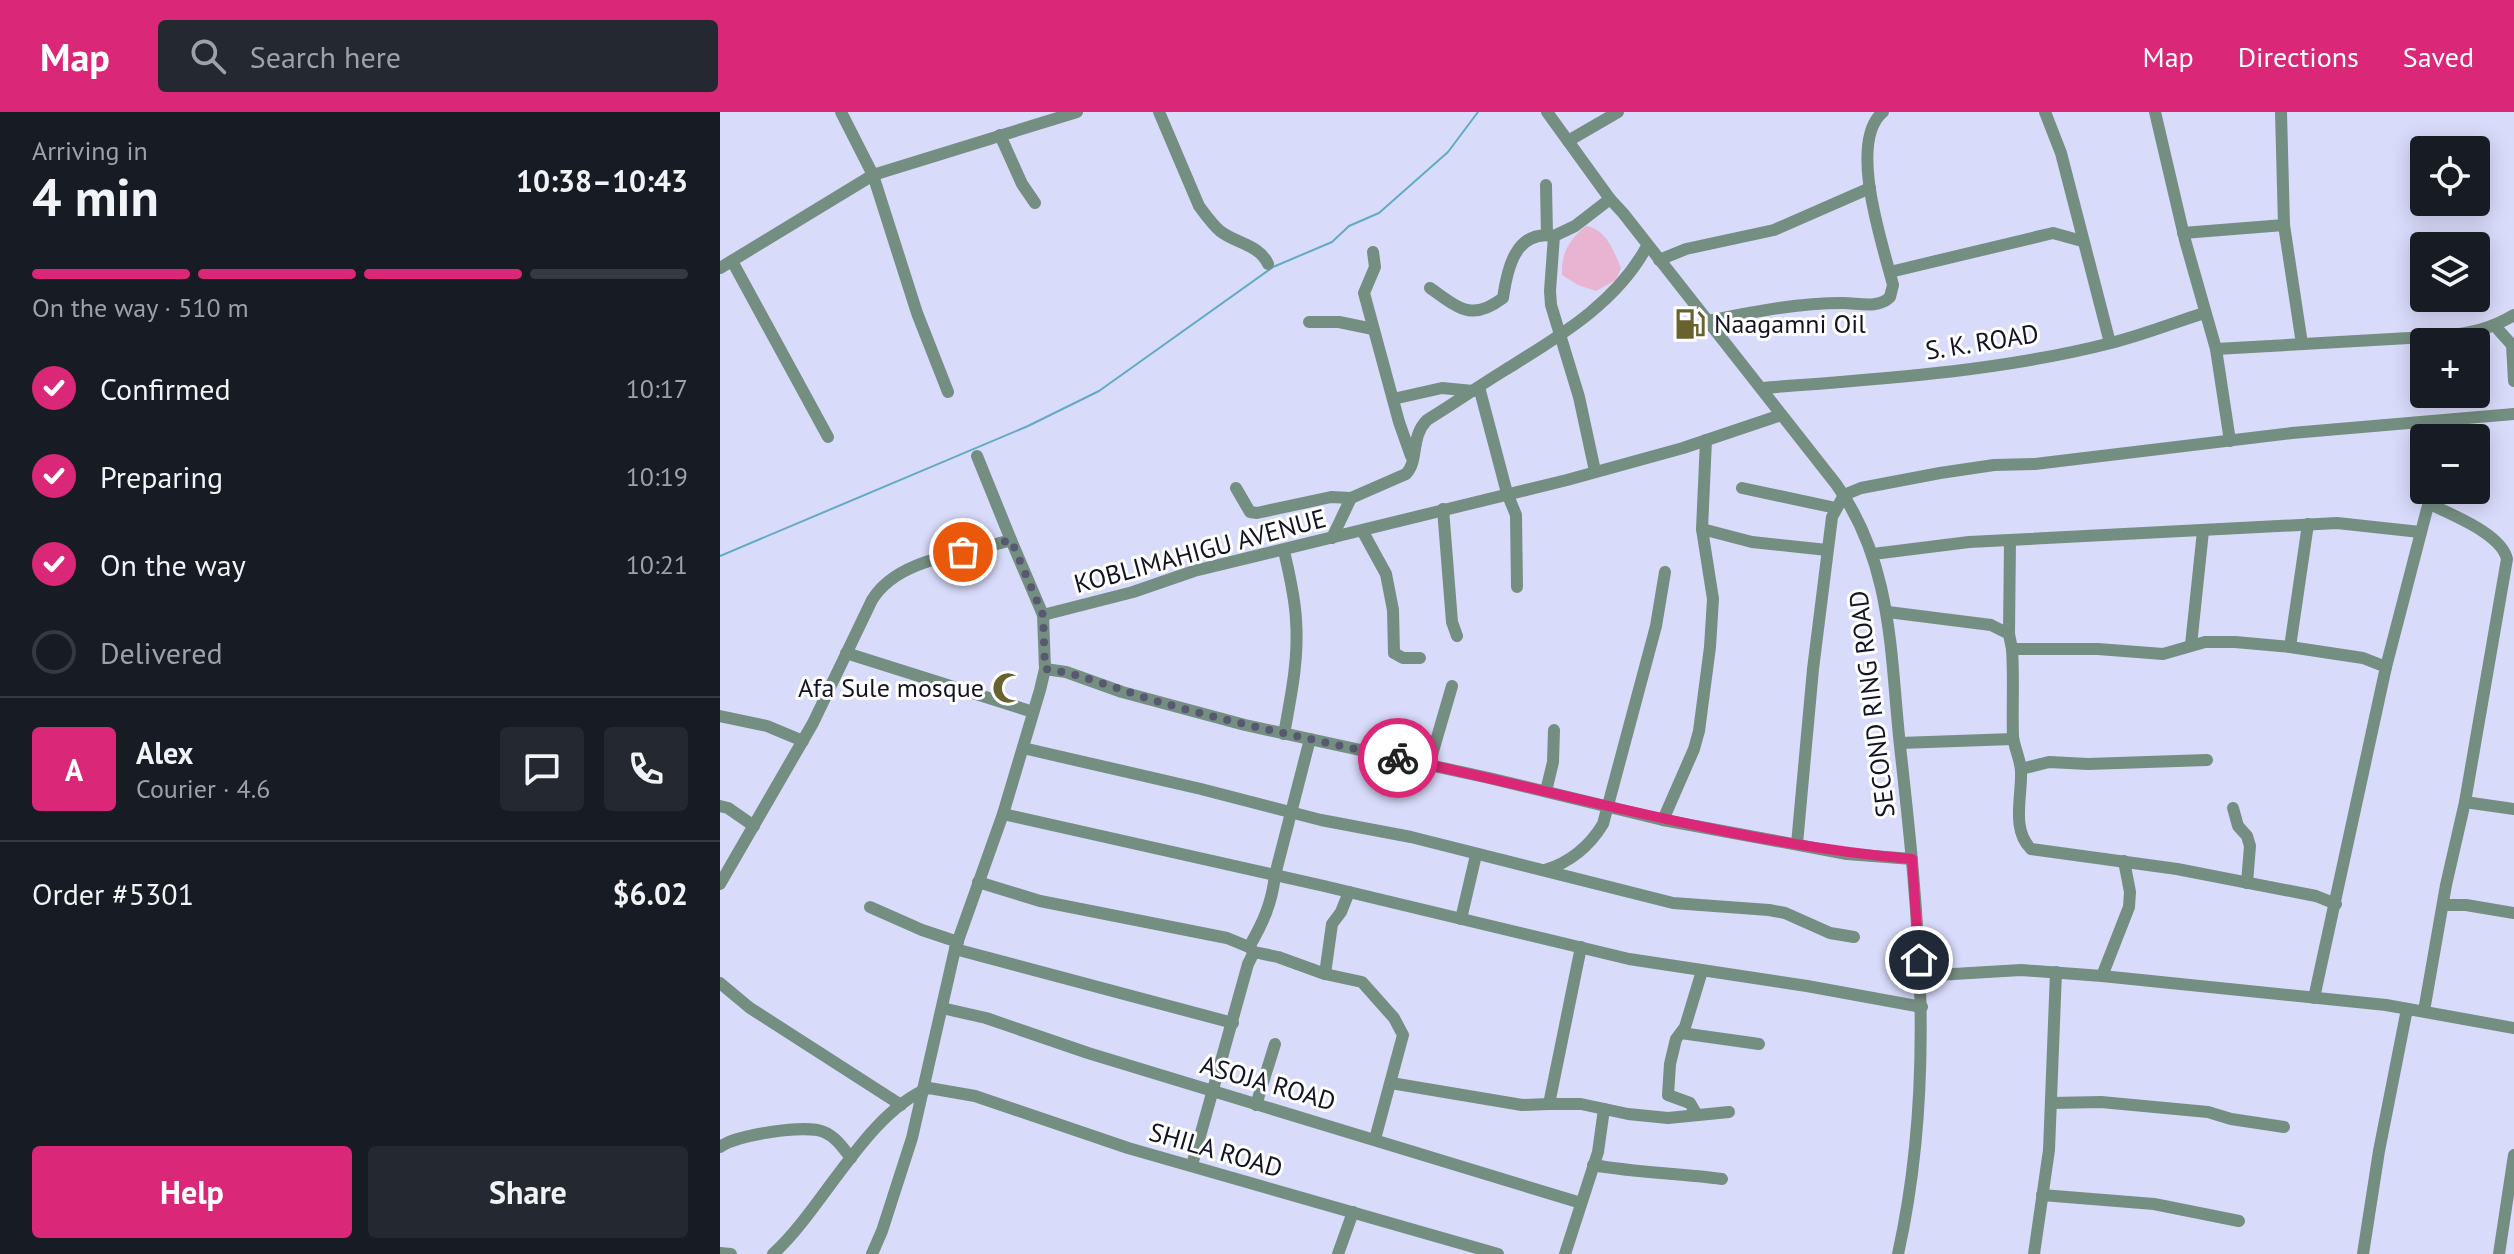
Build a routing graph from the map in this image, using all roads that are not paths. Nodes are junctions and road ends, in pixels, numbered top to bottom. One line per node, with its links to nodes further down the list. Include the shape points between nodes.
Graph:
1 (841, 112): 12 (street)
2 (1077, 112): 10 (street)
3 (1159, 112): 25 (street, via 1199,206 1221,232 1255,250)
4 (1547, 112): 11 (street, SECOND RING ROAD)
5 (1618, 112): 11 (street)
6 (1883, 112): 14 (street, via 1869,137)
7 (2045, 112): 20 (street, via 2061,153)
8 (2155, 112): 18 (street)
9 (2281, 112): 17 (street)
10 (1000, 135): 12 (street); 16 (street)
11 (1568, 141): 15 (street, SECOND RING ROAD)
12 (873, 175): 24 (street); 42 (street)
13 (1546, 185): 19 (street)
14 (1870, 188): 23 (street, via 1774,230); 27 (street)
15 (1610, 199): 19 (street, via 1575,226); 21 (street, SECOND RING ROAD)
16 (1035, 203)
17 (2284, 225): 18 (street); 37 (street)
18 (2183, 233): 29 (street)
19 (1550, 235): 28 (street, via 1528,242 1514,254 1503,298 1488,309 1459,308); 35 (street, via 1550,291)
20 (2082, 241): 27 (street, via 2053,233); 36 (street)
21 (1647, 246): 23 (street, SECOND RING ROAD); 35 (street, via 1612,293)
22 (1373, 252): 34 (street, via 1375,267 1364,293)
23 (1659, 260): 31 (street, SECOND RING ROAD)
24 (732, 261): 26 (street); 48 (street)
25 (1268, 264)
26 (720, 268)
27 (1890, 272): 31 (street, via 1890,297 1879,304 1805,303)
28 (1430, 288)
29 (2204, 313): 36 (street, S. K. ROAD); 38 (street)
30 (2514, 315): 33 (street)
31 (1708, 321): 40 (street, SECOND RING ROAD)
32 (1309, 322): 34 (street)
33 (2495, 326): 37 (street, via 2444,336); 39 (street, via 2512,345)
34 (1373, 329): 43 (street)
35 (1561, 336): 41 (street); 53 (street)
36 (2110, 343): 40 (street, S. K. ROAD, via 1975,368)
37 (2302, 344): 38 (street)
38 (2216, 349): 50 (street)
39 (2514, 381)
40 (1762, 388): 45 (street, SECOND RING ROAD)
41 (1476, 389): 43 (street, via 1442,388); 52 (street, via 1420,427); 56 (street)
42 (948, 392)
43 (1393, 399): 52 (street)
44 (2514, 414): 46 (street)
45 (1776, 417): 49 (street, KOBLIMAHIGU AVENUE); 57 (street, SECOND RING ROAD)
46 (2455, 419): 47 (street); 50 (street)
47 (2453, 424)
48 (828, 437)
49 (1706, 440): 53 (street, KOBLIMAHIGU AVENUE); 64 (street)
50 (2230, 441): 57 (street, via 1994,465)
51 (977, 456): 69 (street, KOBLIMAHIGU AVENUE)
52 (1412, 458): 58 (street, via 1406,474)
53 (1595, 471): 56 (street, KOBLIMAHIGU AVENUE)
54 (1236, 488): 58 (street, via 1250,512 1257,513 1331,497)
55 (1742, 488): 61 (street)
56 (1507, 493): 62 (street, KOBLIMAHIGU AVENUE); 77 (street, via 1518,527)
57 (1844, 495): 61 (street); 75 (street, SECOND RING ROAD)
58 (1351, 498): 68 (street)
59 (2428, 504): 67 (street)
60 (2442, 504): 72 (street)
61 (1836, 508): 73 (street)
62 (1443, 509): 66 (street, KOBLIMAHIGU AVENUE); 81 (street)
63 (2308, 524): 65 (street); 67 (street); 83 (street)
64 (1702, 529): 73 (street, via 1752,542); 110 (street, via 1713,611 1699,731)
65 (2203, 531): 70 (street); 82 (street)
66 (1363, 532): 68 (street, KOBLIMAHIGU AVENUE); 86 (street, via 1386,574 1394,653)
67 (2420, 532): 87 (street)
68 (1332, 538): 74 (street, KOBLIMAHIGU AVENUE)
69 (1011, 540): 79 (street, KOBLIMAHIGU AVENUE); 85 (street, via 895,574 876,592)
70 (2010, 540): 75 (street); 80 (street)
71 (2514, 541): 72 (street)
72 (2499, 543): 103 (street, via 2507,559)
73 (1827, 550): 112 (street)
74 (1284, 551): 79 (street, KOBLIMAHIGU AVENUE); 93 (street, via 1296,616)
75 (1873, 554): 78 (street, SECOND RING ROAD)
76 (1665, 572): 105 (street)
77 (1517, 587)
78 (1888, 612): 80 (street, via 1991,625); 97 (street, SECOND RING ROAD)
79 (1043, 615): 88 (street)
80 (2009, 634): 84 (street)
81 (1457, 636)
82 (2191, 645): 83 (street); 84 (street, via 2163,654)
83 (2290, 647): 87 (street, via 2363,658)
84 (2012, 649): 95 (street)
85 (846, 653): 90 (street); 96 (street)
86 (1420, 658)
87 (2386, 667): 122 (street)
88 (1045, 669): 90 (street); 93 (street)
89 (1452, 686): 100 (street)
90 (1033, 712): 98 (street)
91 (720, 716): 96 (street)
92 (1554, 730): 102 (street)
93 (1284, 734): 94 (street)
94 (1310, 739): 100 (street); 108 (street)
95 (2013, 739): 97 (street); 101 (street)
96 (803, 741): 111 (street)
97 (1900, 743): 114 (street, SECOND RING ROAD)
98 (1023, 748): 108 (street); 109 (street)
99 (2207, 760): 101 (street, via 2049,762)
100 (1429, 765): 102 (street)
101 (2021, 769): 115 (street, via 2021,834 2031,849)
102 (1546, 791): 105 (street)
103 (2465, 802): 107 (street); 123 (street)
104 (720, 806): 111 (street)
105 (1609, 807): 110 (street); 116 (street, via 1595,837 1569,862)
106 (2233, 808): 119 (street, via 2250,846)
107 (2514, 809)
108 (1290, 813): 113 (street); 117 (street)
109 (1003, 814): 117 (street); 118 (street)
110 (1663, 820): 112 (street)
111 (754, 826): 120 (street)
112 (1797, 844): 114 (street)
113 (1476, 855): 116 (street); 126 (street)
114 (1912, 859): 134 (street, SECOND RING ROAD)
115 (2124, 861): 119 (street); 135 (street, via 2129,907)
116 (1544, 870): 127 (street, via 1673,903 1769,910)
117 (1275, 875): 121 (street); 130 (street)
118 (978, 882): 128 (street); 130 (street, via 1040,901 1227,938)
119 (2247, 883): 122 (street)
120 (720, 884)
121 (1349, 892): 126 (street); 133 (street, via 1332,924)
122 (2336, 904): 137 (street)
123 (2444, 905): 125 (street); 141 (street)
124 (870, 907): 128 (street)
125 (2514, 913)
126 (1461, 919): 129 (street)
127 (1854, 937)
128 (957, 946): 139 (street); 142 (street)
129 (1581, 947): 131 (street); 151 (street)
130 (1252, 950): 133 (street); 142 (street)
131 (1702, 971): 138 (street); 144 (street)
132 (2056, 972): 134 (street); 135 (street); 150 (street)
133 (1325, 974): 147 (street, via 1362,982 1401,1028)
134 (1920, 976): 138 (street, SECOND RING ROAD)
135 (2102, 976): 137 (street)
136 (720, 983): 152 (street)
137 (2314, 998): 140 (street)
138 (1922, 1007): 177 (street, SECOND RING ROAD, via 1921,1087)
139 (942, 1008): 148 (street); 149 (street, ASOJA ROAD)
140 (2407, 1009): 141 (street); 179 (street)
141 (2424, 1011): 143 (street)
142 (1233, 1023): 149 (street)
143 (2514, 1028)
144 (1681, 1033): 146 (street); 156 (street, via 1670,1064 1668,1095 1690,1103)
145 (1275, 1044): 153 (street)
146 (1759, 1044)
147 (1391, 1083): 151 (street, via 1522,1105); 158 (street)
148 (924, 1090): 152 (street); 162 (street, SHILA ROAD, via 975,1096); 173 (street)
149 (1214, 1091): 153 (street, ASOJA ROAD); 162 (street)
150 (2051, 1103): 157 (street, via 2208,1112); 166 (street)
151 (1549, 1104): 154 (street)
152 (901, 1105): 161 (street)
153 (1256, 1105): 158 (street, ASOJA ROAD)
154 (1604, 1109): 156 (street, via 1653,1117); 163 (street)
155 (1729, 1112): 156 (street)
156 (1697, 1115)
157 (2284, 1127)
158 (1375, 1139): 167 (street, ASOJA ROAD)
159 (720, 1147): 161 (street, via 734,1138 817,1130 837,1140)
160 (2514, 1155): 165 (street)
161 (851, 1158): 172 (street)
162 (1192, 1165): 168 (street, SHILA ROAD)
163 (1593, 1165): 164 (street); 167 (street)
164 (1722, 1179)
165 (2512, 1190): 180 (street)
166 (2042, 1195): 169 (street, via 2154,1204); 178 (street)
167 (1581, 1203): 176 (street)
168 (1353, 1212): 174 (street); 175 (street, SHILA ROAD)
169 (2239, 1221)
170 (720, 1253): 171 (street)
171 (731, 1254)
172 (773, 1254)
173 (872, 1254)
174 (1338, 1254)
175 (1498, 1254)
176 (1565, 1254)
177 (1898, 1254)
178 (2034, 1254)
179 (2363, 1254)
180 (2499, 1254)

